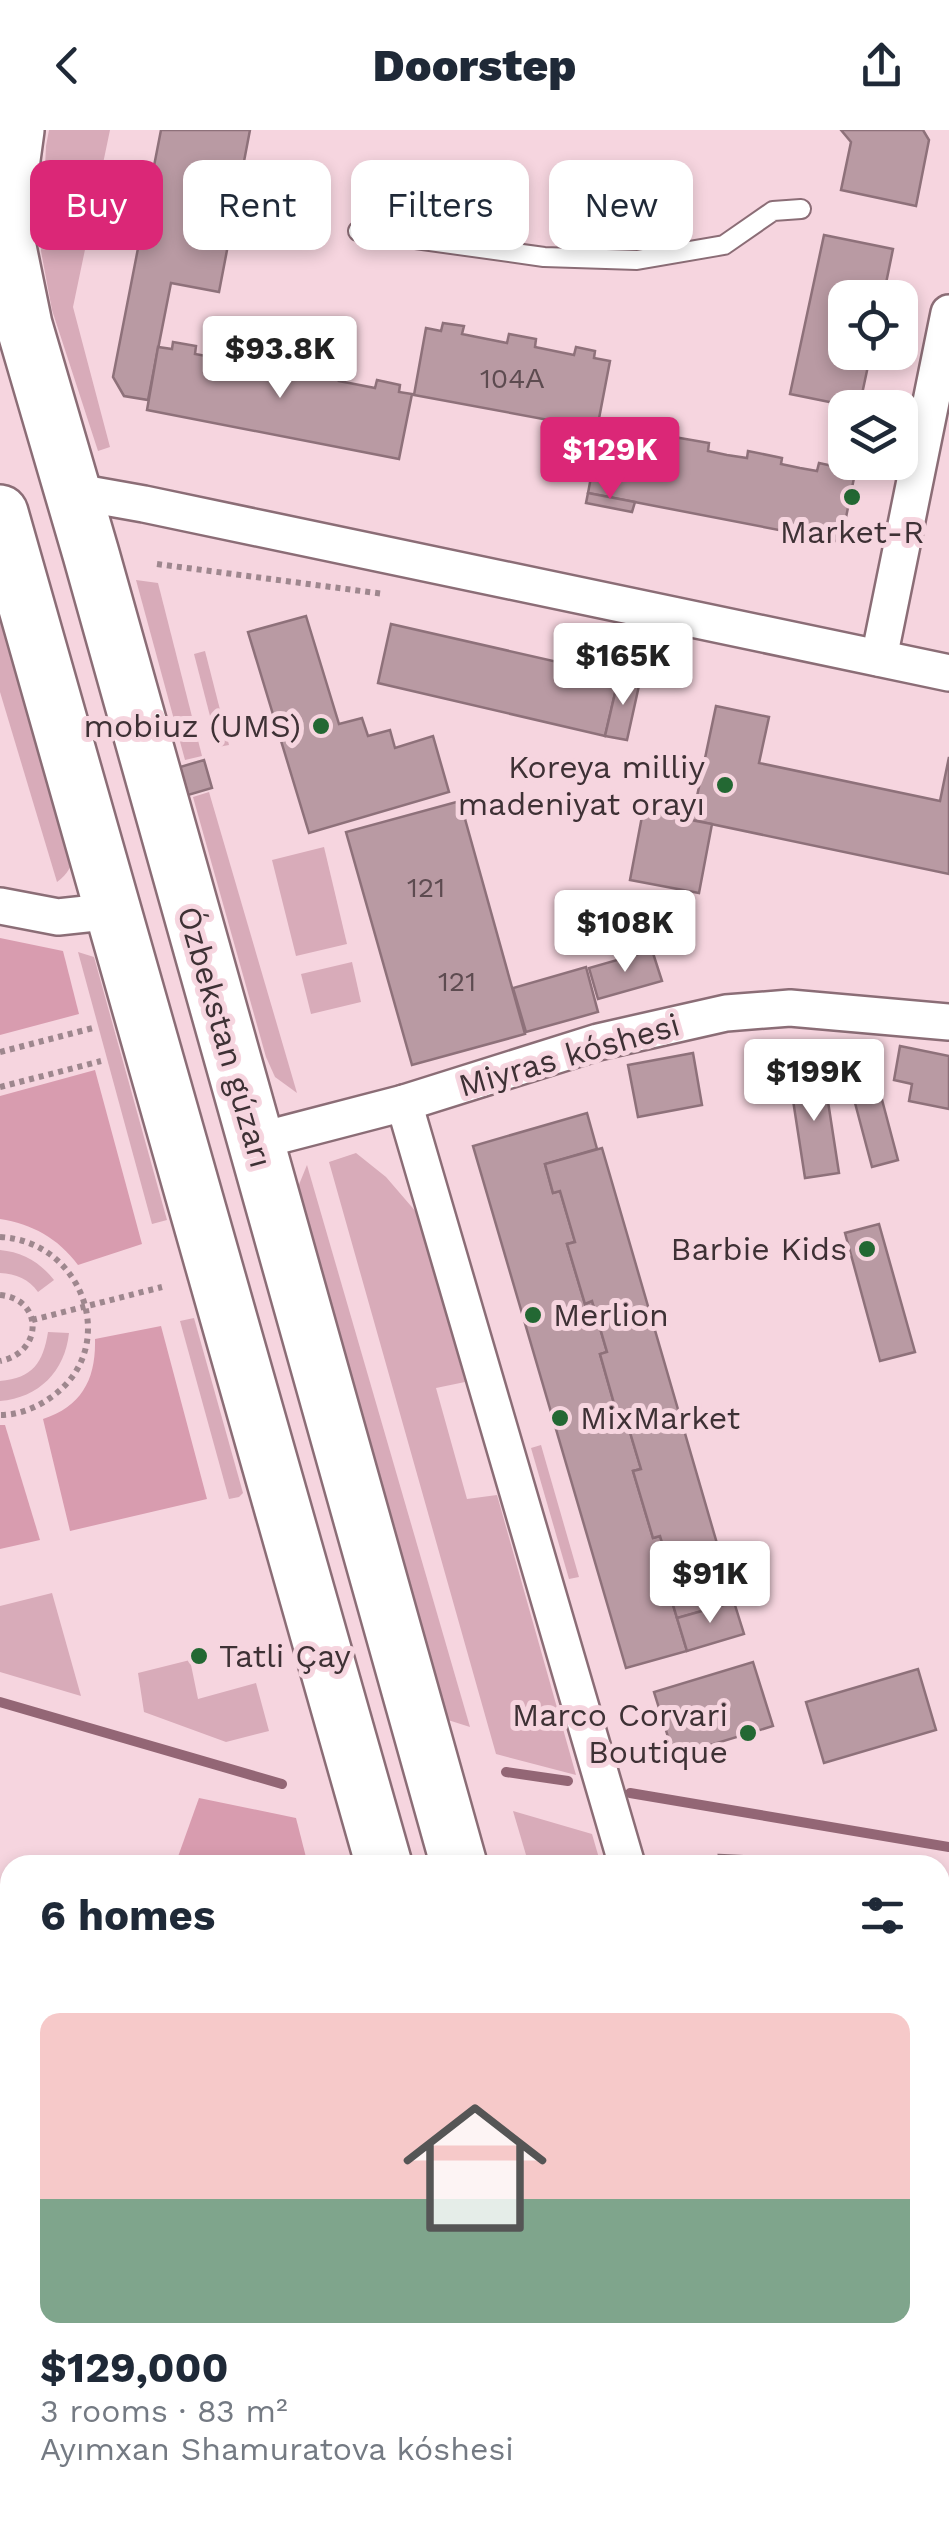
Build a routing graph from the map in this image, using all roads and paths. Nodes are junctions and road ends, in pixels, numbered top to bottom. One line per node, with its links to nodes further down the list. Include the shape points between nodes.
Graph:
1 (16, 130): 3 (main road)
2 (801, 209): 4 (lane, via 773,211 724,245 637,260)
3 (1, 216): 6 (main road, Ózbekstan gúzarı)
4 (494, 250)
5 (949, 314): 10 (street)
6 (71, 491): 10 (street); 20 (main road, Ózbekstan gúzarı)
7 (0, 513): 13 (main road)
8 (157, 564): 9 (path)
9 (399, 597)
10 (879, 658): 11 (street)
11 (949, 673)
12 (0, 906): 13 (street, via 58,918)
13 (114, 911): 28 (main road)
14 (949, 1022): 19 (street, Miyras kóshesi, via 790,1008 726,1013 598,1042)
15 (92, 1028): 16 (path)
16 (0, 1052)
17 (101, 1061): 18 (path)
18 (0, 1087)
19 (404, 1103): 20 (street, Miyras kóshesi); 30 (street)
20 (254, 1142): 29 (main road, Ózbekstan gúzarı)
21 (0, 1237): 24 (path, via 32,1243 56,1258 76,1280)
22 (162, 1287): 24 (path)
23 (0, 1295): 25 (path, via 18,1299)
24 (86, 1306): 25 (path); 27 (path, via 84,1351 62,1390 37,1408)
25 (32, 1320): 26 (path, via 26,1347)
26 (0, 1361)
27 (0, 1415)
28 (381, 1855)
29 (455, 1855)
30 (624, 1855)

